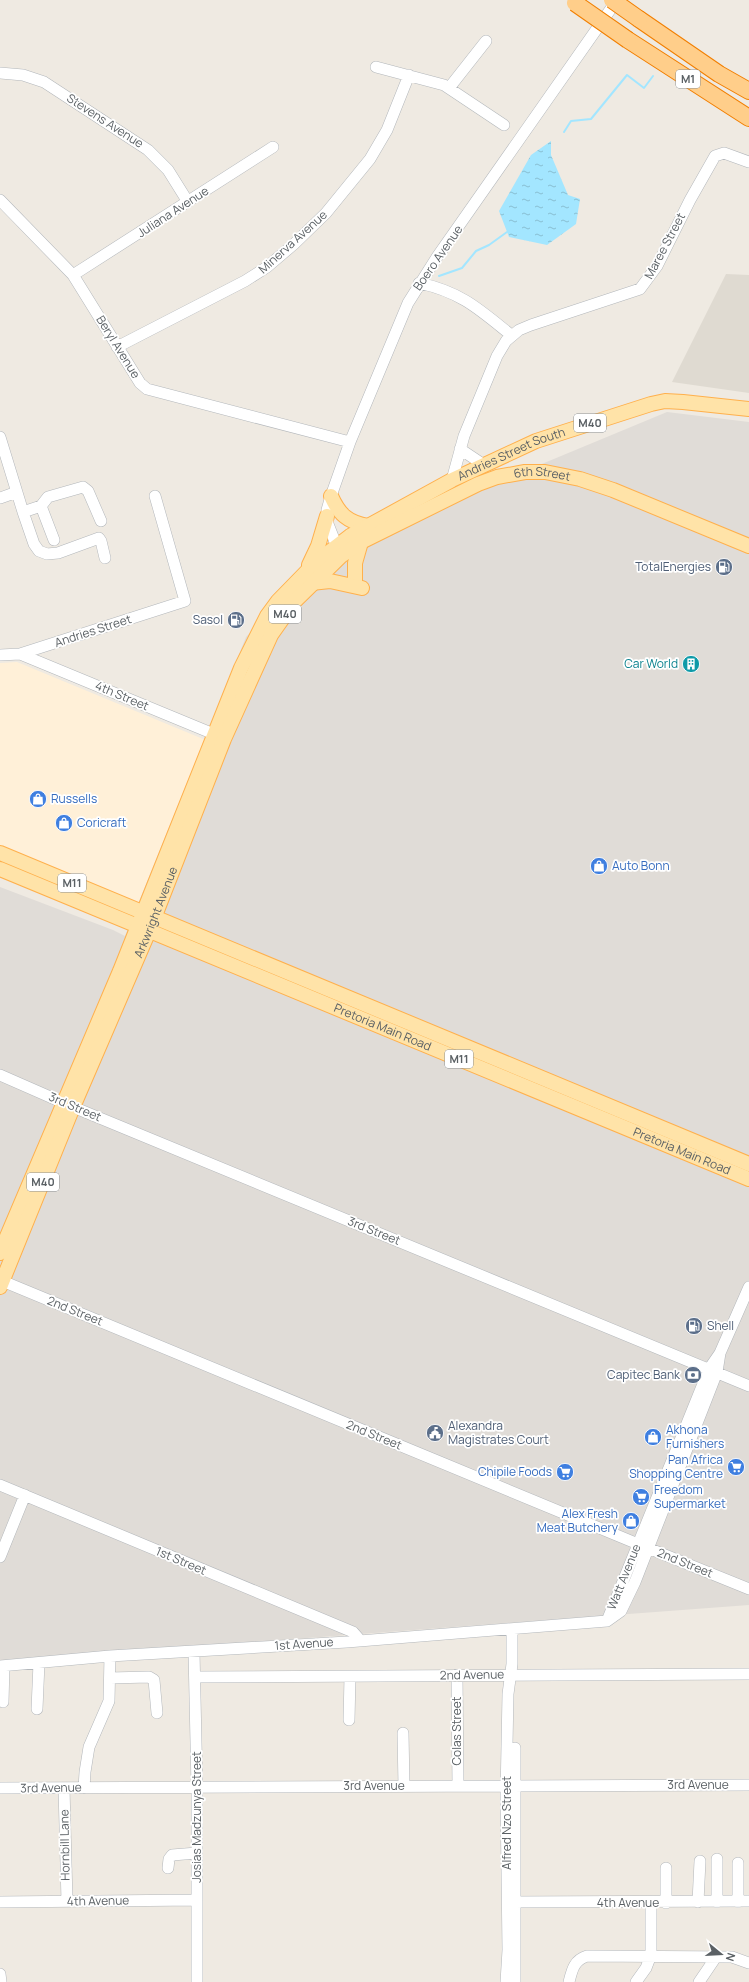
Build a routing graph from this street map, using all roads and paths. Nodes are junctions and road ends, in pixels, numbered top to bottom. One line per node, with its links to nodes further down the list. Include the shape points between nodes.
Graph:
1 (612, 0): 9 (highway, M1, bridge, via 719,74)
2 (617, 0): 17 (street, Boero Avenue)
3 (573, 2): 10 (highway, M1, bridge)
4 (486, 41): 8 (street)
5 (376, 67): 7 (street)
6 (0, 73): 15 (street, Stevens Avenue, via 23,75 44,82 144,147 168,170)
7 (409, 75): 8 (street); 19 (street, Minerva Avenue, via 387,130 373,154 326,213 294,244 245,282)
8 (449, 88): 11 (street)
9 (749, 91)
10 (749, 118)
11 (504, 125)
12 (272, 147): 15 (street, Juliana Avenue)
13 (749, 162): 18 (street, Maree Street, via 724,153 715,156 657,266 640,289 546,320)
14 (0, 200): 16 (street, Beryl Avenue)
15 (188, 202): 16 (street, Juliana Avenue)
16 (73, 275): 19 (street, Beryl Avenue)
17 (419, 283): 18 (street, via 458,295); 22 (street, Boero Avenue, via 397,326)
18 (512, 335): 23 (street, Maree Street, via 497,356)
19 (117, 347): 22 (street, Beryl Avenue, via 140,383 153,392)
20 (749, 409): 24 (main road, Andries Street South / M40, via 665,401 536,441)
21 (0, 437): 26 (street)
22 (350, 442): 28 (street, Boero Avenue)
23 (460, 449): 24 (street); 25 (street, Maree Street)
24 (484, 465): 25 (main road, Andries Street South / M40)
25 (452, 480): 34 (main road, Andries Street South / M40)
26 (17, 492): 29 (street); 31 (street)
27 (155, 496): 41 (street, Andries Street, via 185,601)
28 (331, 496): 32 (street, Boero Avenue); 34 (main road, via 346,519)
29 (0, 498)
30 (41, 506): 31 (street); 33 (street, via 48,497 83,487 88,491); 35 (street)
31 (23, 512): 39 (street, via 39,551 47,554 58,553 99,538)
32 (327, 516): 38 (street, Boero Avenue); 40 (main road)
33 (101, 521)
34 (368, 526): 38 (main road, Andries Street South / M40)
35 (54, 540)
36 (361, 542): 37 (main road, 6th Street / M40, via 478,484 497,477 525,472 562,475 597,484); 38 (main road, 6th Street / M40); 40 (main road, via 355,563 358,584)
37 (749, 546)
38 (338, 551): 40 (main road, Arkwright Avenue / M40)
39 (105, 558)
40 (308, 578): 43 (main road, Arkwright Avenue / M40, via 271,635)
41 (20, 654): 42 (street, Andries Street); 43 (street, 4th Street)
42 (0, 655)
43 (219, 736): 46 (main road, Arkwright Avenue / M40); 47 (main road, Arkwright Avenue / M40)
44 (0, 853): 47 (main road, M11)
45 (0, 869): 49 (main road, M11)
46 (161, 899): 47 (main road, Arkwright Avenue / M40); 48 (main road)
47 (149, 914): 48 (main road, Pretoria Main Road / M11); 49 (main road, Arkwright Avenue / M40)
48 (175, 925): 54 (main road, Pretoria Main Road / M11)
49 (143, 929): 50 (main road, Pretoria Main Road / M11); 51 (main road, Arkwright Avenue / M40); 53 (main road, Arkwright Avenue / M40, via 118,977)
50 (169, 939): 51 (main road); 55 (main road, Pretoria Main Road / M11)
51 (141, 948): 53 (main road, Arkwright Avenue / M40)
52 (0, 1075): 53 (street, 3rd Street)
53 (68, 1105): 56 (main road, Arkwright Avenue / M40); 57 (main road, Arkwright Avenue / M40); 59 (street, 3rd Street)
54 (749, 1164)
55 (749, 1179)
56 (0, 1253)
57 (1, 1283): 63 (street, 2nd Street)
58 (749, 1287): 59 (street, Watt Avenue)
59 (713, 1370): 60 (street, 3rd Street); 63 (street, Watt Avenue); 64 (street, Watt Avenue)
60 (749, 1386)
61 (0, 1485): 62 (street, 1st Street)
62 (25, 1495): 65 (street); 69 (street, 1st Street, via 353,1632)
63 (638, 1544): 64 (street, 2nd Street); 67 (street, Watt Avenue)
64 (649, 1548): 66 (street, 2nd Street); 67 (street, Watt Avenue, via 621,1611)
65 (0, 1557)
66 (749, 1589)
67 (607, 1621): 68 (street, 1st Avenue)
68 (512, 1629): 69 (street, 1st Avenue); 74 (street, Alfred Nzo Street)
69 (360, 1640): 70 (street, 1st Avenue)
70 (194, 1652): 71 (street, 1st Avenue); 79 (street, Josias Madzunya Street)
71 (110, 1656): 72 (street, 1st Avenue); 78 (street)
72 (39, 1663): 73 (street, 1st Avenue); 81 (street)
73 (2, 1666): 80 (street)
74 (512, 1671): 75 (street, 2nd Avenue); 76 (street, 2nd Avenue); 85 (street, Alfred Nzo Street)
75 (749, 1674)
76 (457, 1675): 77 (street, 2nd Avenue); 88 (street, Colas Street)
77 (350, 1677): 79 (street, 2nd Avenue); 83 (street)
78 (110, 1678): 82 (street, via 154,1680); 92 (street, via 107,1707 87,1756)
79 (196, 1678): 89 (street, Josias Madzunya Street)
80 (3, 1702)
81 (37, 1709)
82 (156, 1713)
83 (349, 1720)
84 (403, 1733): 87 (street)
85 (511, 1785): 86 (street, 3rd Avenue); 88 (street, 3rd Avenue); 102 (street, Alfred Nzo Street)
86 (749, 1785)
87 (404, 1786): 88 (street, 3rd Avenue); 89 (street, 3rd Avenue)
88 (458, 1786)
89 (197, 1787): 92 (street, 3rd Avenue); 93 (street, Josias Madzunya Street)
90 (0, 1788): 91 (street, 3rd Avenue)
91 (64, 1788): 92 (street, 3rd Avenue); 100 (street, Hornbill Lane)
92 (84, 1788)
93 (197, 1853): 97 (street, via 172,1855); 99 (street, Josias Madzunya Street)
94 (717, 1859): 104 (street)
95 (700, 1861): 103 (street)
96 (738, 1863): 105 (street)
97 (168, 1868)
98 (666, 1868): 108 (street)
99 (197, 1900): 100 (street, 4th Avenue); 114 (street, Josias Madzunya Street)
100 (66, 1901): 101 (street, 4th Avenue)
101 (0, 1902)
102 (511, 1902): 107 (street, 4th Avenue); 115 (street, Alfred Nzo Street); 116 (street, Alfred Nzo Street)
103 (698, 1902): 104 (street, 4th Avenue); 108 (street, 4th Avenue)
104 (717, 1902): 105 (street, 4th Avenue)
105 (738, 1902): 106 (street, 4th Avenue)
106 (749, 1902)
107 (651, 1903): 108 (street, 4th Avenue); 109 (street)
108 (666, 1903)
109 (651, 1955): 110 (street); 117 (street, via 582,1958 574,1964); 118 (street)
110 (716, 1957): 111 (street, via 732,1957); 119 (street)
111 (749, 1963)
112 (0, 1974): 113 (street)
113 (1, 1982)
114 (197, 1982)
115 (506, 1982)
116 (515, 1982)
117 (569, 1982)
118 (636, 1982)
119 (698, 1982)

